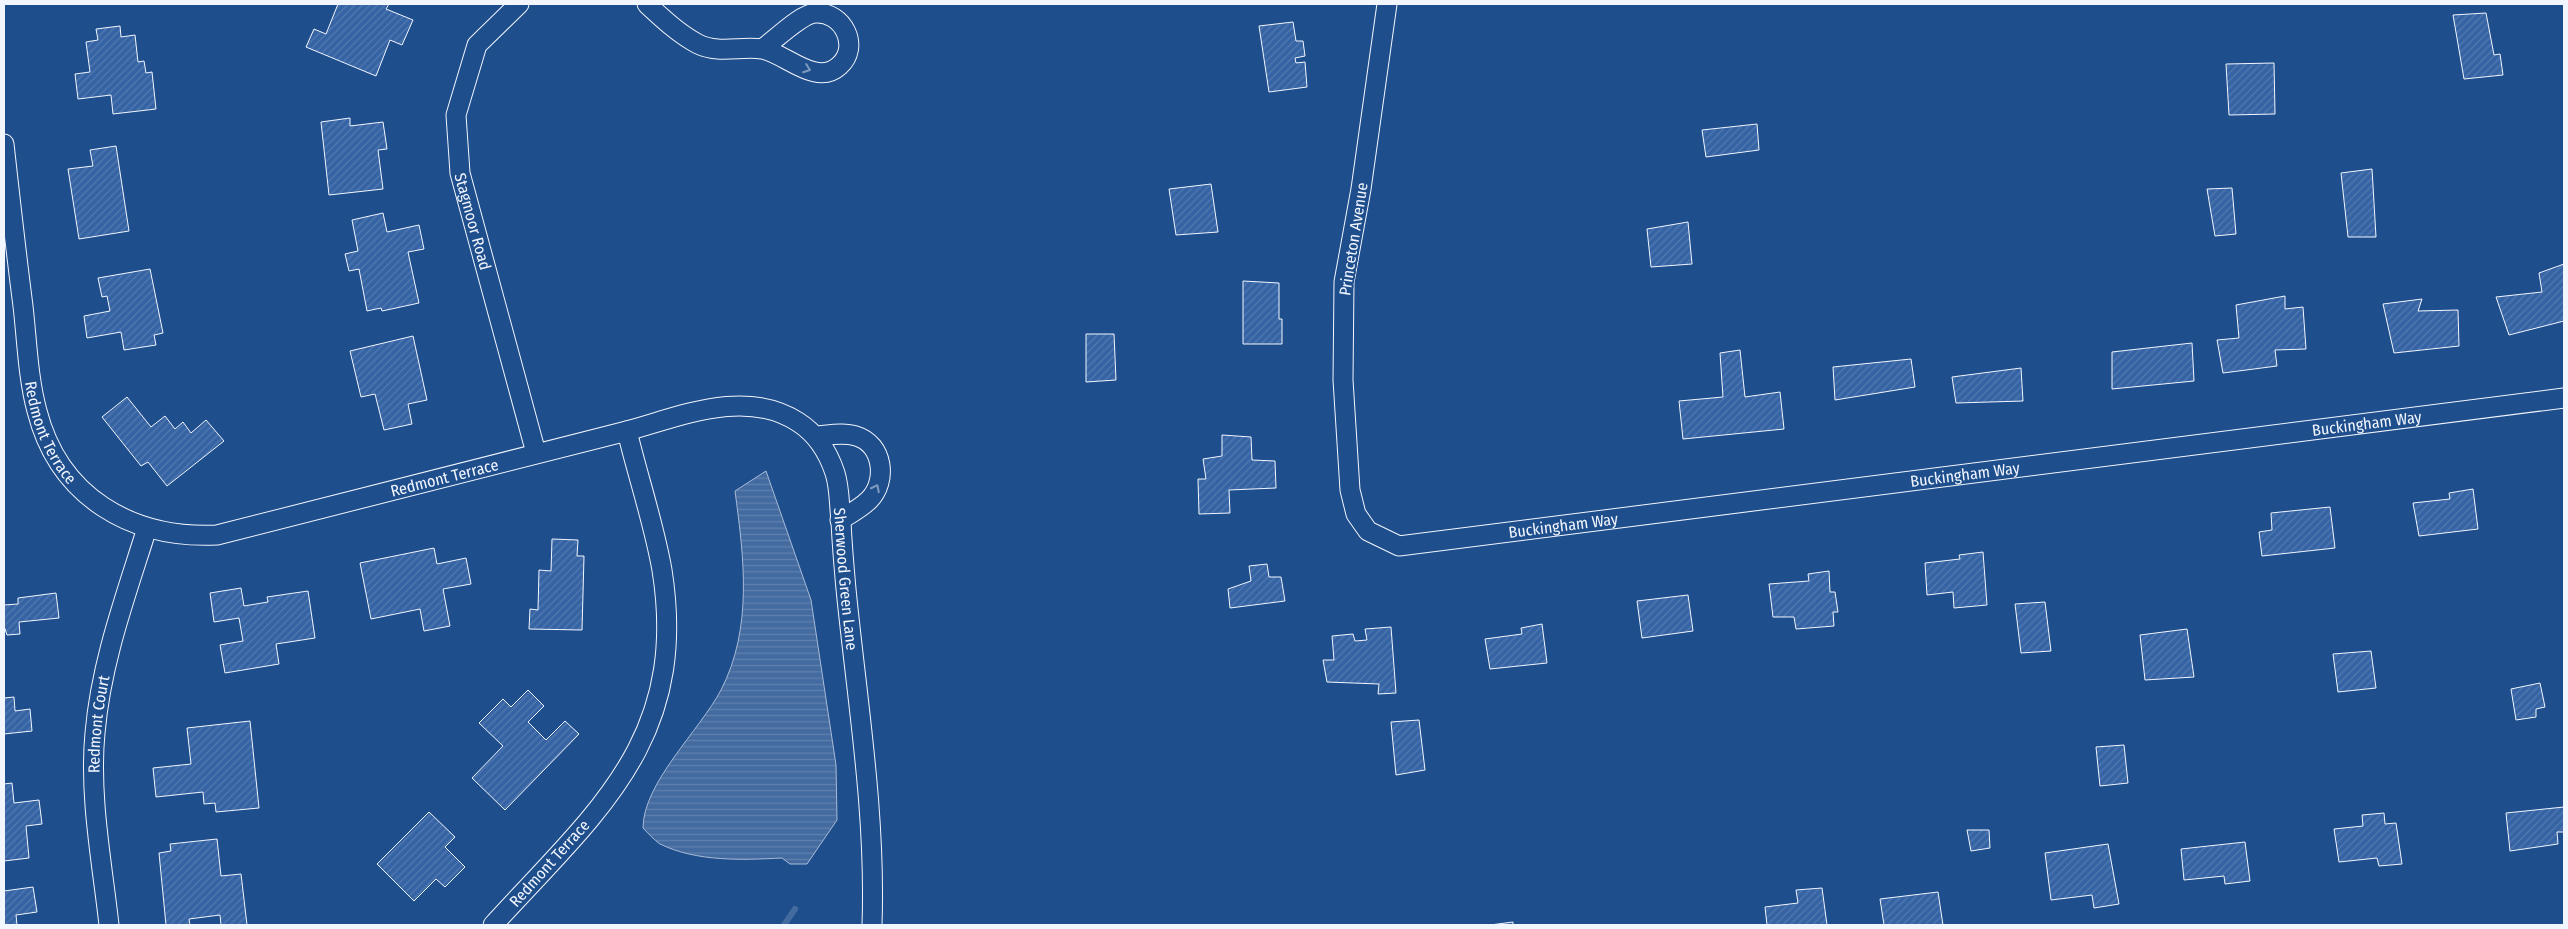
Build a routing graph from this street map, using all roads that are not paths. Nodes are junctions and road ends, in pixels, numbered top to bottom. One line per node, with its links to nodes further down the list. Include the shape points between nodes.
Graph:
1 (519, 4): 9 (street, Stagmoor Road, via 477,45 456,115 460,173)
2 (647, 4): 4 (street, via 699,44 728,50)
3 (1388, 4): 12 (street, Princeton Avenue, via 1344,282 1343,380 1350,490 1356,514)
4 (762, 49)
5 (4, 144): 11 (street, Redmont Terrace, via 32,388 43,433 74,483 107,510)
6 (2564, 398): 12 (street, Buckingham Way, via 1409,546 1399,546)
7 (627, 431): 8 (street, via 713,408 742,405 784,414); 9 (street, Redmont Terrace); 14 (street, Redmont Terrace, via 662,569 666,604 663,680 654,715 640,747 602,805)
8 (817, 436): 10 (street, Sherwood Green Lane, via 835,473 840,492); 10 (street, one-way to 8, via 876,492 881,466 878,454 857,436)
9 (536, 453): 11 (street, Redmont Terrace, via 217,535 185,535)
10 (840, 520): 15 (street, Sherwood Green Lane, via 867,767 874,871)
11 (147, 528): 13 (street, Redmont Court, via 116,624 94,734 96,810)
12 (1368, 531)
13 (109, 925)
14 (493, 925)
15 (872, 925)

